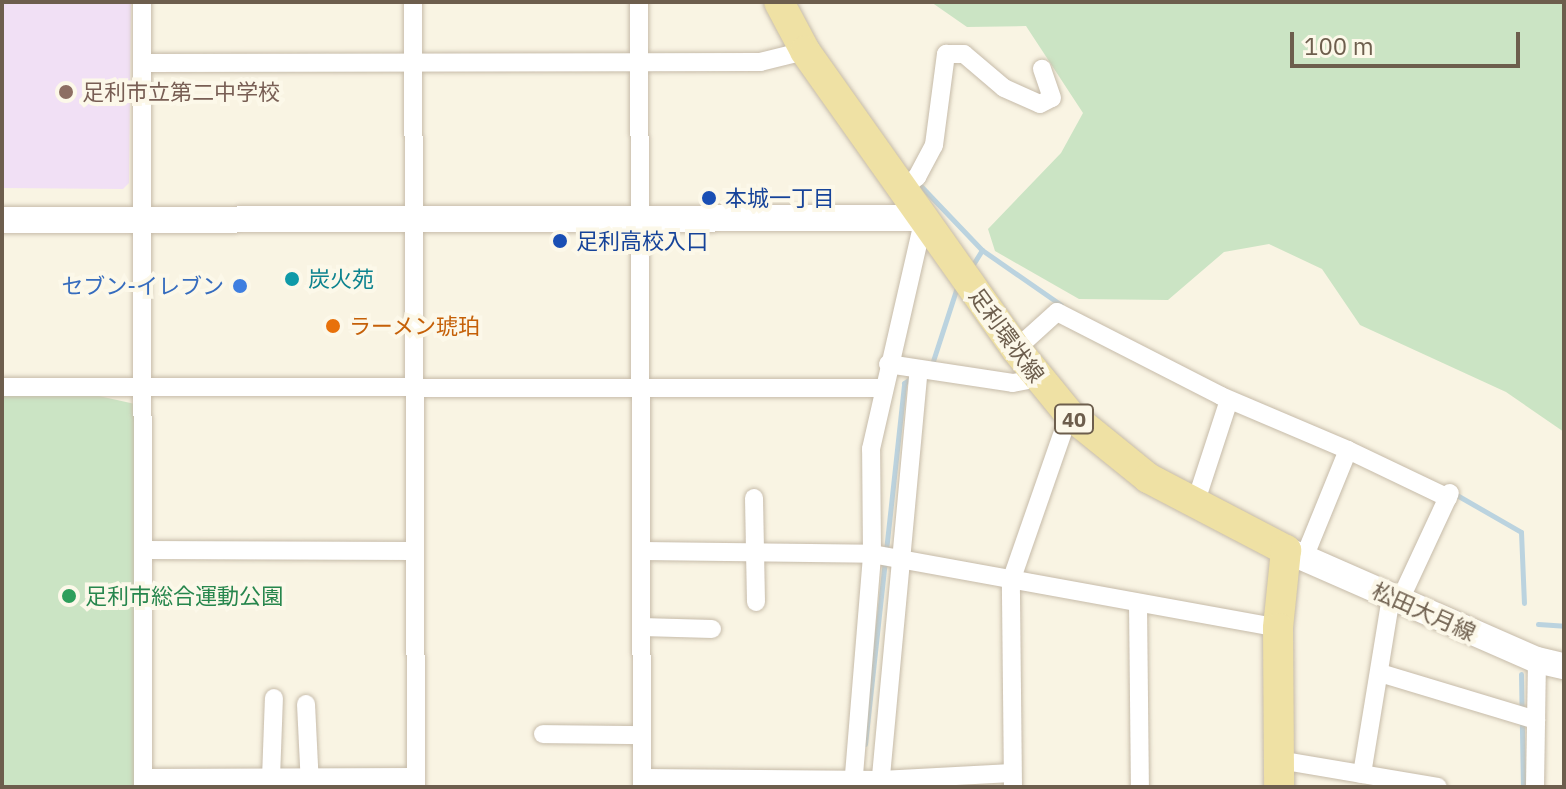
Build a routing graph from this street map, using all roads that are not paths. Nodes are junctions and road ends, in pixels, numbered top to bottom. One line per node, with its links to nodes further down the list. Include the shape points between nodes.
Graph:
1 (142, 2): 7 (street)
2 (413, 2): 6 (street)
3 (639, 2): 8 (street)
4 (779, 2): 5 (main road, 足利環状線 / 40)
5 (805, 51): 8 (street, via 760,62); 10 (main road, 足利環状線 / 40)
6 (413, 62): 7 (street); 8 (street); 14 (street)
7 (142, 63): 12 (street)
8 (640, 63): 15 (street)
9 (1042, 69): 10 (street, via 1052,98 1040,104 1004,88 964,54 946,54 934,145)
10 (911, 182): 11 (main road, 足利環状線 / 40)
11 (924, 218): 15 (street); 16 (main road, 足利環状線 / 40); 17 (street)
12 (143, 219): 13 (street); 14 (street); 20 (street)
13 (2, 220)
14 (412, 220): 15 (street); 21 (street)
15 (641, 221): 22 (street)
16 (1016, 349): 19 (main road, 足利環状線 / 40); 25 (street, via 1057,312)
17 (888, 364): 18 (street); 24 (street)
18 (919, 370): 19 (street, via 1013,383); 36 (street)
19 (1038, 378): 26 (main road, 足利環状線 / 40)
20 (142, 386): 21 (street); 23 (street); 30 (street)
21 (413, 386): 22 (street); 31 (street)
22 (642, 386): 24 (street); 32 (street)
23 (2, 387)
24 (881, 388): 34 (street, via 871,449)
25 (1229, 400): 27 (street); 29 (street)
26 (1069, 414): 29 (main road, 足利環状線 / 40, via 1148,478); 37 (street)
27 (1348, 450): 35 (street); 38 (street, via 1449,495)
28 (754, 498): 33 (street)
29 (1195, 504): 35 (main road, 足利環状線 / 40)
30 (143, 550): 31 (street); 55 (street)
31 (414, 551): 58 (street)
32 (642, 551): 33 (street); 41 (street)
33 (757, 553): 34 (street); 39 (street)
34 (872, 554): 36 (street); 60 (street)
35 (1295, 554): 38 (street, 松田大月線); 42 (main road)
36 (903, 562): 37 (street); 61 (street)
37 (1011, 581): 40 (street); 54 (street)
38 (1396, 598): 44 (street, 松田大月線); 46 (street)
39 (756, 602)
40 (1138, 603): 42 (street); 62 (street)
41 (642, 627): 43 (street); 51 (street)
42 (1278, 628): 52 (main road)
43 (712, 629)
44 (1537, 660): 45 (street, 松田大月線); 49 (street)
45 (1564, 666)
46 (1380, 673): 49 (street); 53 (street)
47 (274, 698): 56 (street)
48 (306, 704): 57 (street)
49 (1526, 718): 64 (street)
50 (543, 734): 51 (street)
51 (642, 735): 59 (street)
52 (1279, 773): 53 (street)
53 (1362, 774): 63 (street)
54 (1012, 780): 61 (street)
55 (143, 782): 56 (street)
56 (268, 782): 57 (street)
57 (310, 782): 58 (street)
58 (416, 782)
59 (642, 783): 60 (street)
60 (853, 784): 61 (street)
61 (880, 784)
62 (1140, 787)
63 (1438, 787)
64 (1535, 787)

